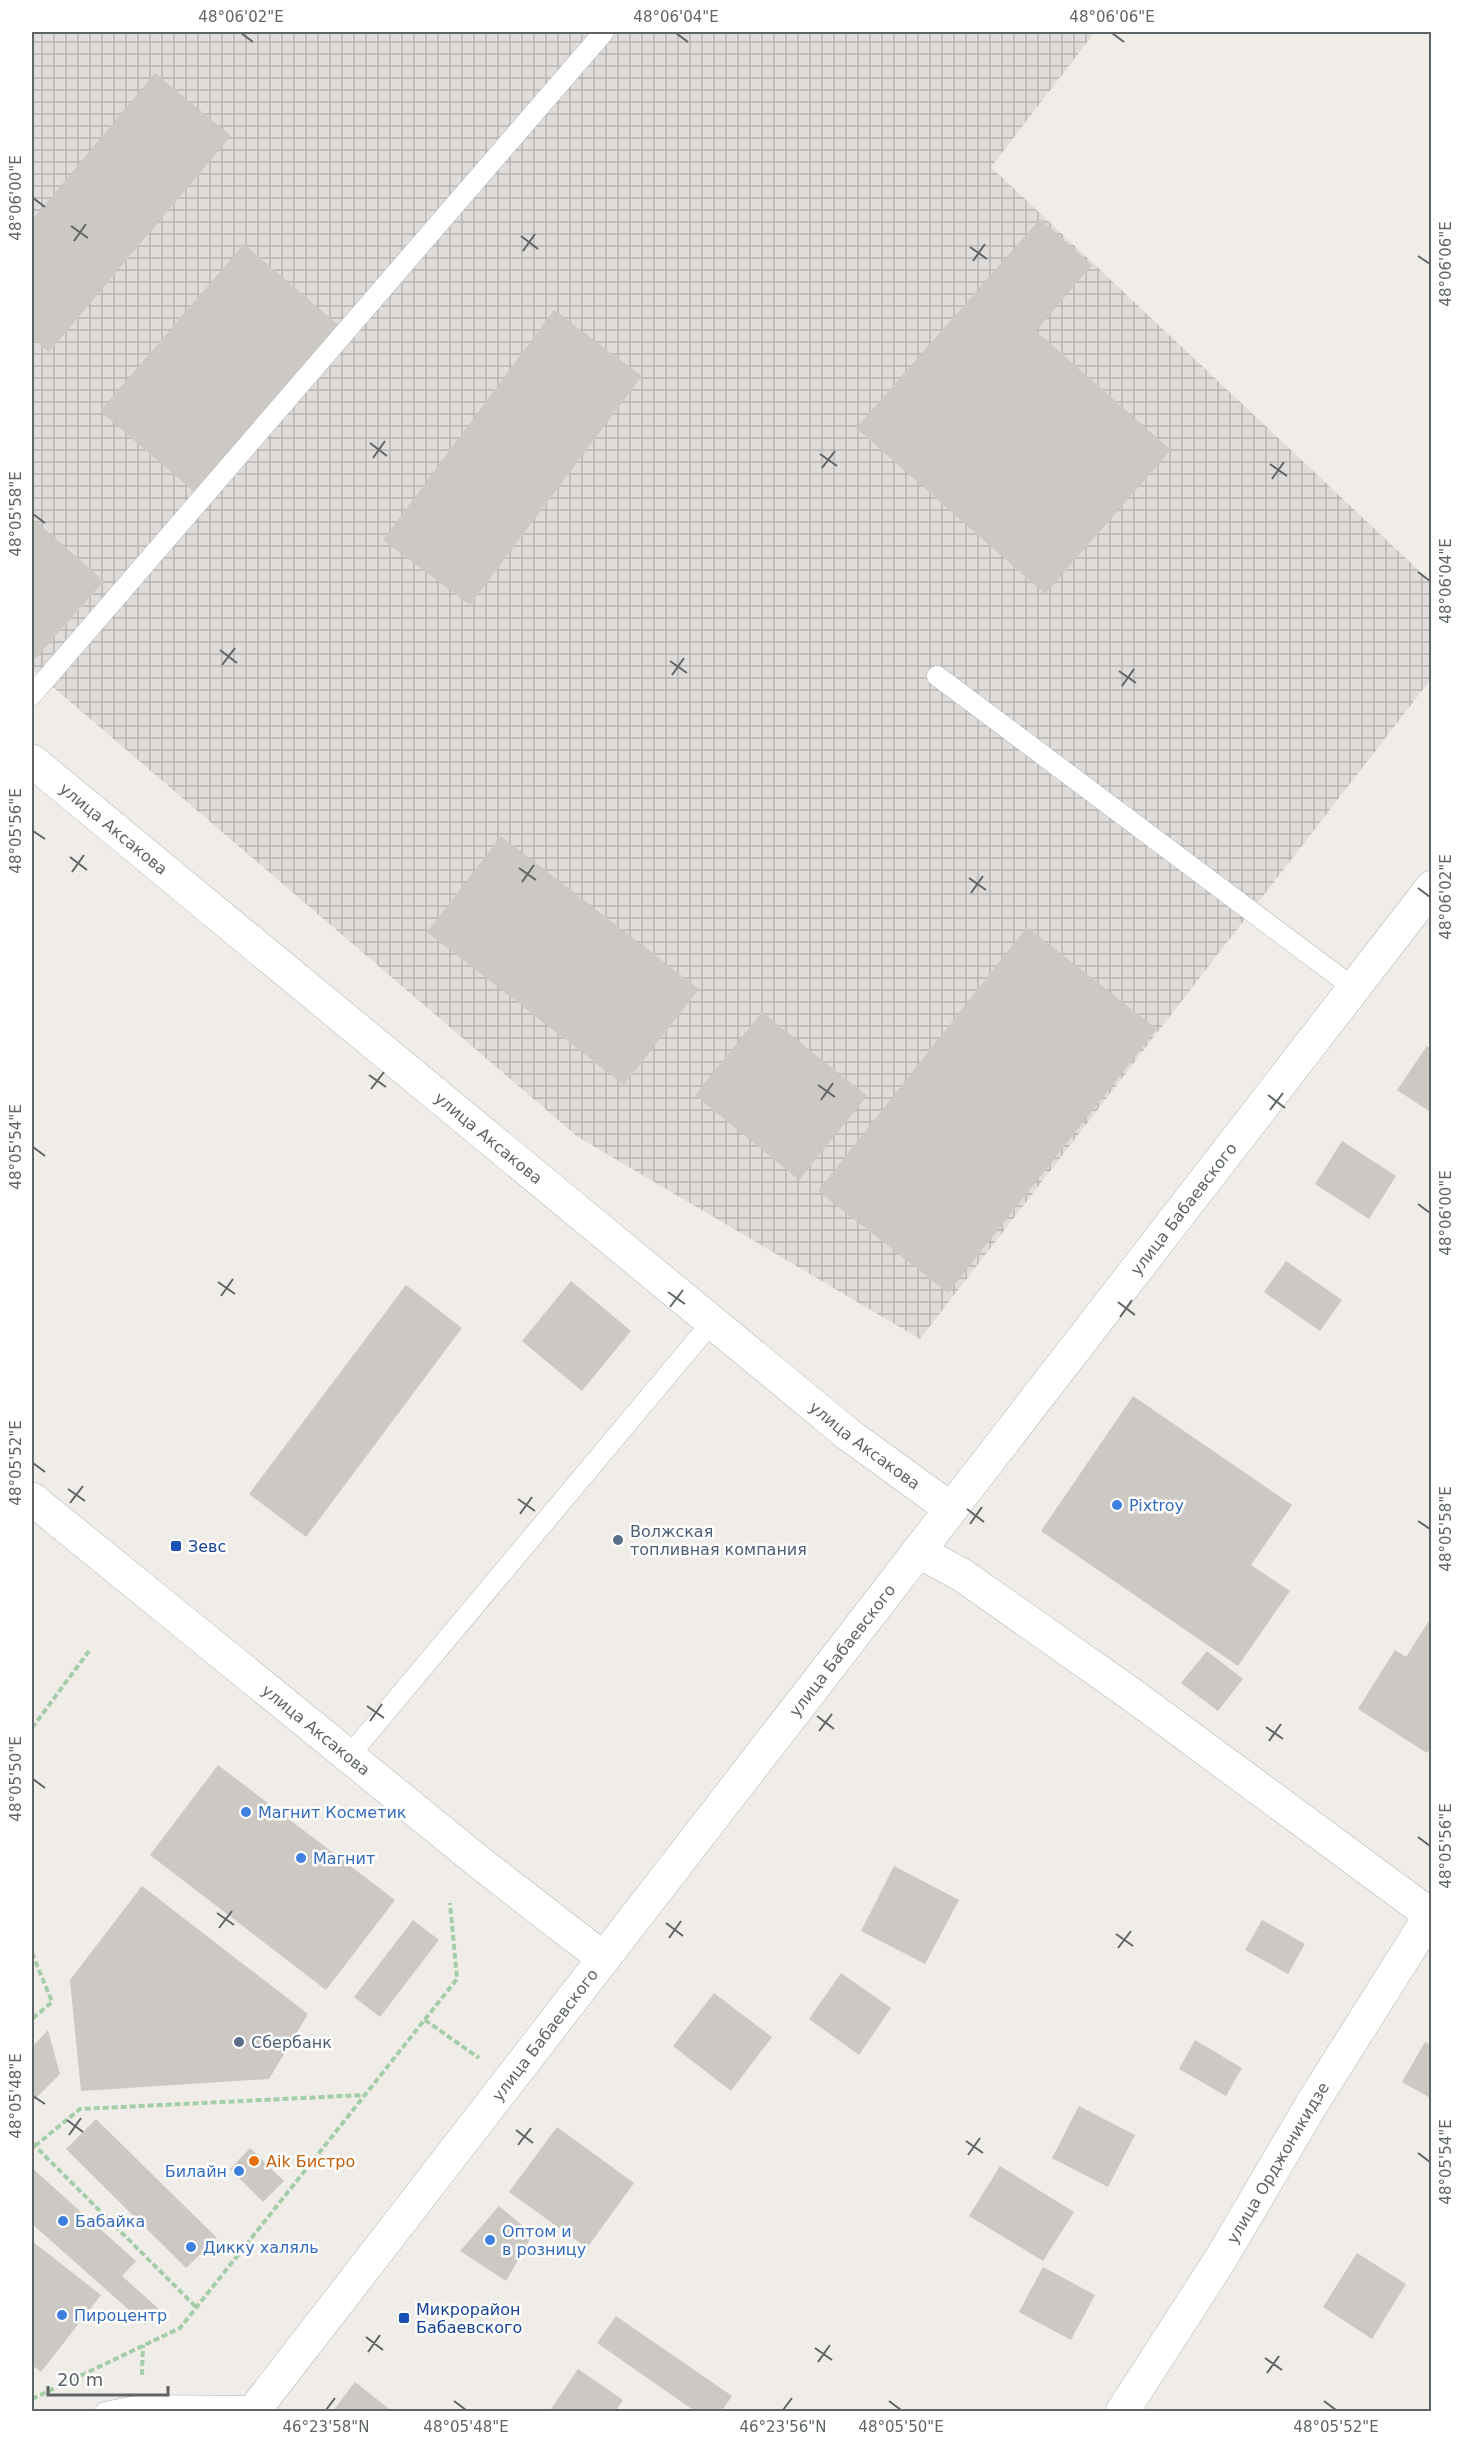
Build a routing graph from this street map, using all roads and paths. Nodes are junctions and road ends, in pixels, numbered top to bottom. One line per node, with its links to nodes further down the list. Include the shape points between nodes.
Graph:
1 (604, 32): 3 (lane)
2 (937, 676): 6 (lane)
3 (32, 695)
4 (32, 761): 7 (main road, улица Аксакова)
5 (1431, 888): 6 (main road, улица Бабаевского)
6 (1354, 988): 9 (main road, улица Бабаевского)
7 (712, 1322): 9 (main road, улица Аксакова, via 849,1435); 13 (lane)
8 (32, 1499): 13 (main road, улица Аксакова)
9 (951, 1509): 10 (main road, улица Бабаевского)
10 (918, 1551): 15 (main road, via 962,1575 1131,1694); 17 (main road, улица Бабаевского)
11 (89, 1651): 12 (path)
12 (32, 1728)
13 (349, 1756): 17 (main road, улица Аксакова)
14 (450, 1903): 19 (path, via 458,1979)
15 (1431, 1915): 25 (main road, улица Орджоникидзе)
16 (32, 1953): 18 (path, via 52,2002)
17 (603, 1958): 23 (main road, улица Бабаевского)
18 (32, 2019)
19 (365, 2095): 20 (path, via 80,2109); 21 (path)
20 (33, 2145): 21 (path)
21 (196, 2307): 22 (path, via 180,2328)
22 (32, 2399)
23 (256, 2409): 24 (lane, via 141,2405)
24 (105, 2412)
25 (1122, 2412)

